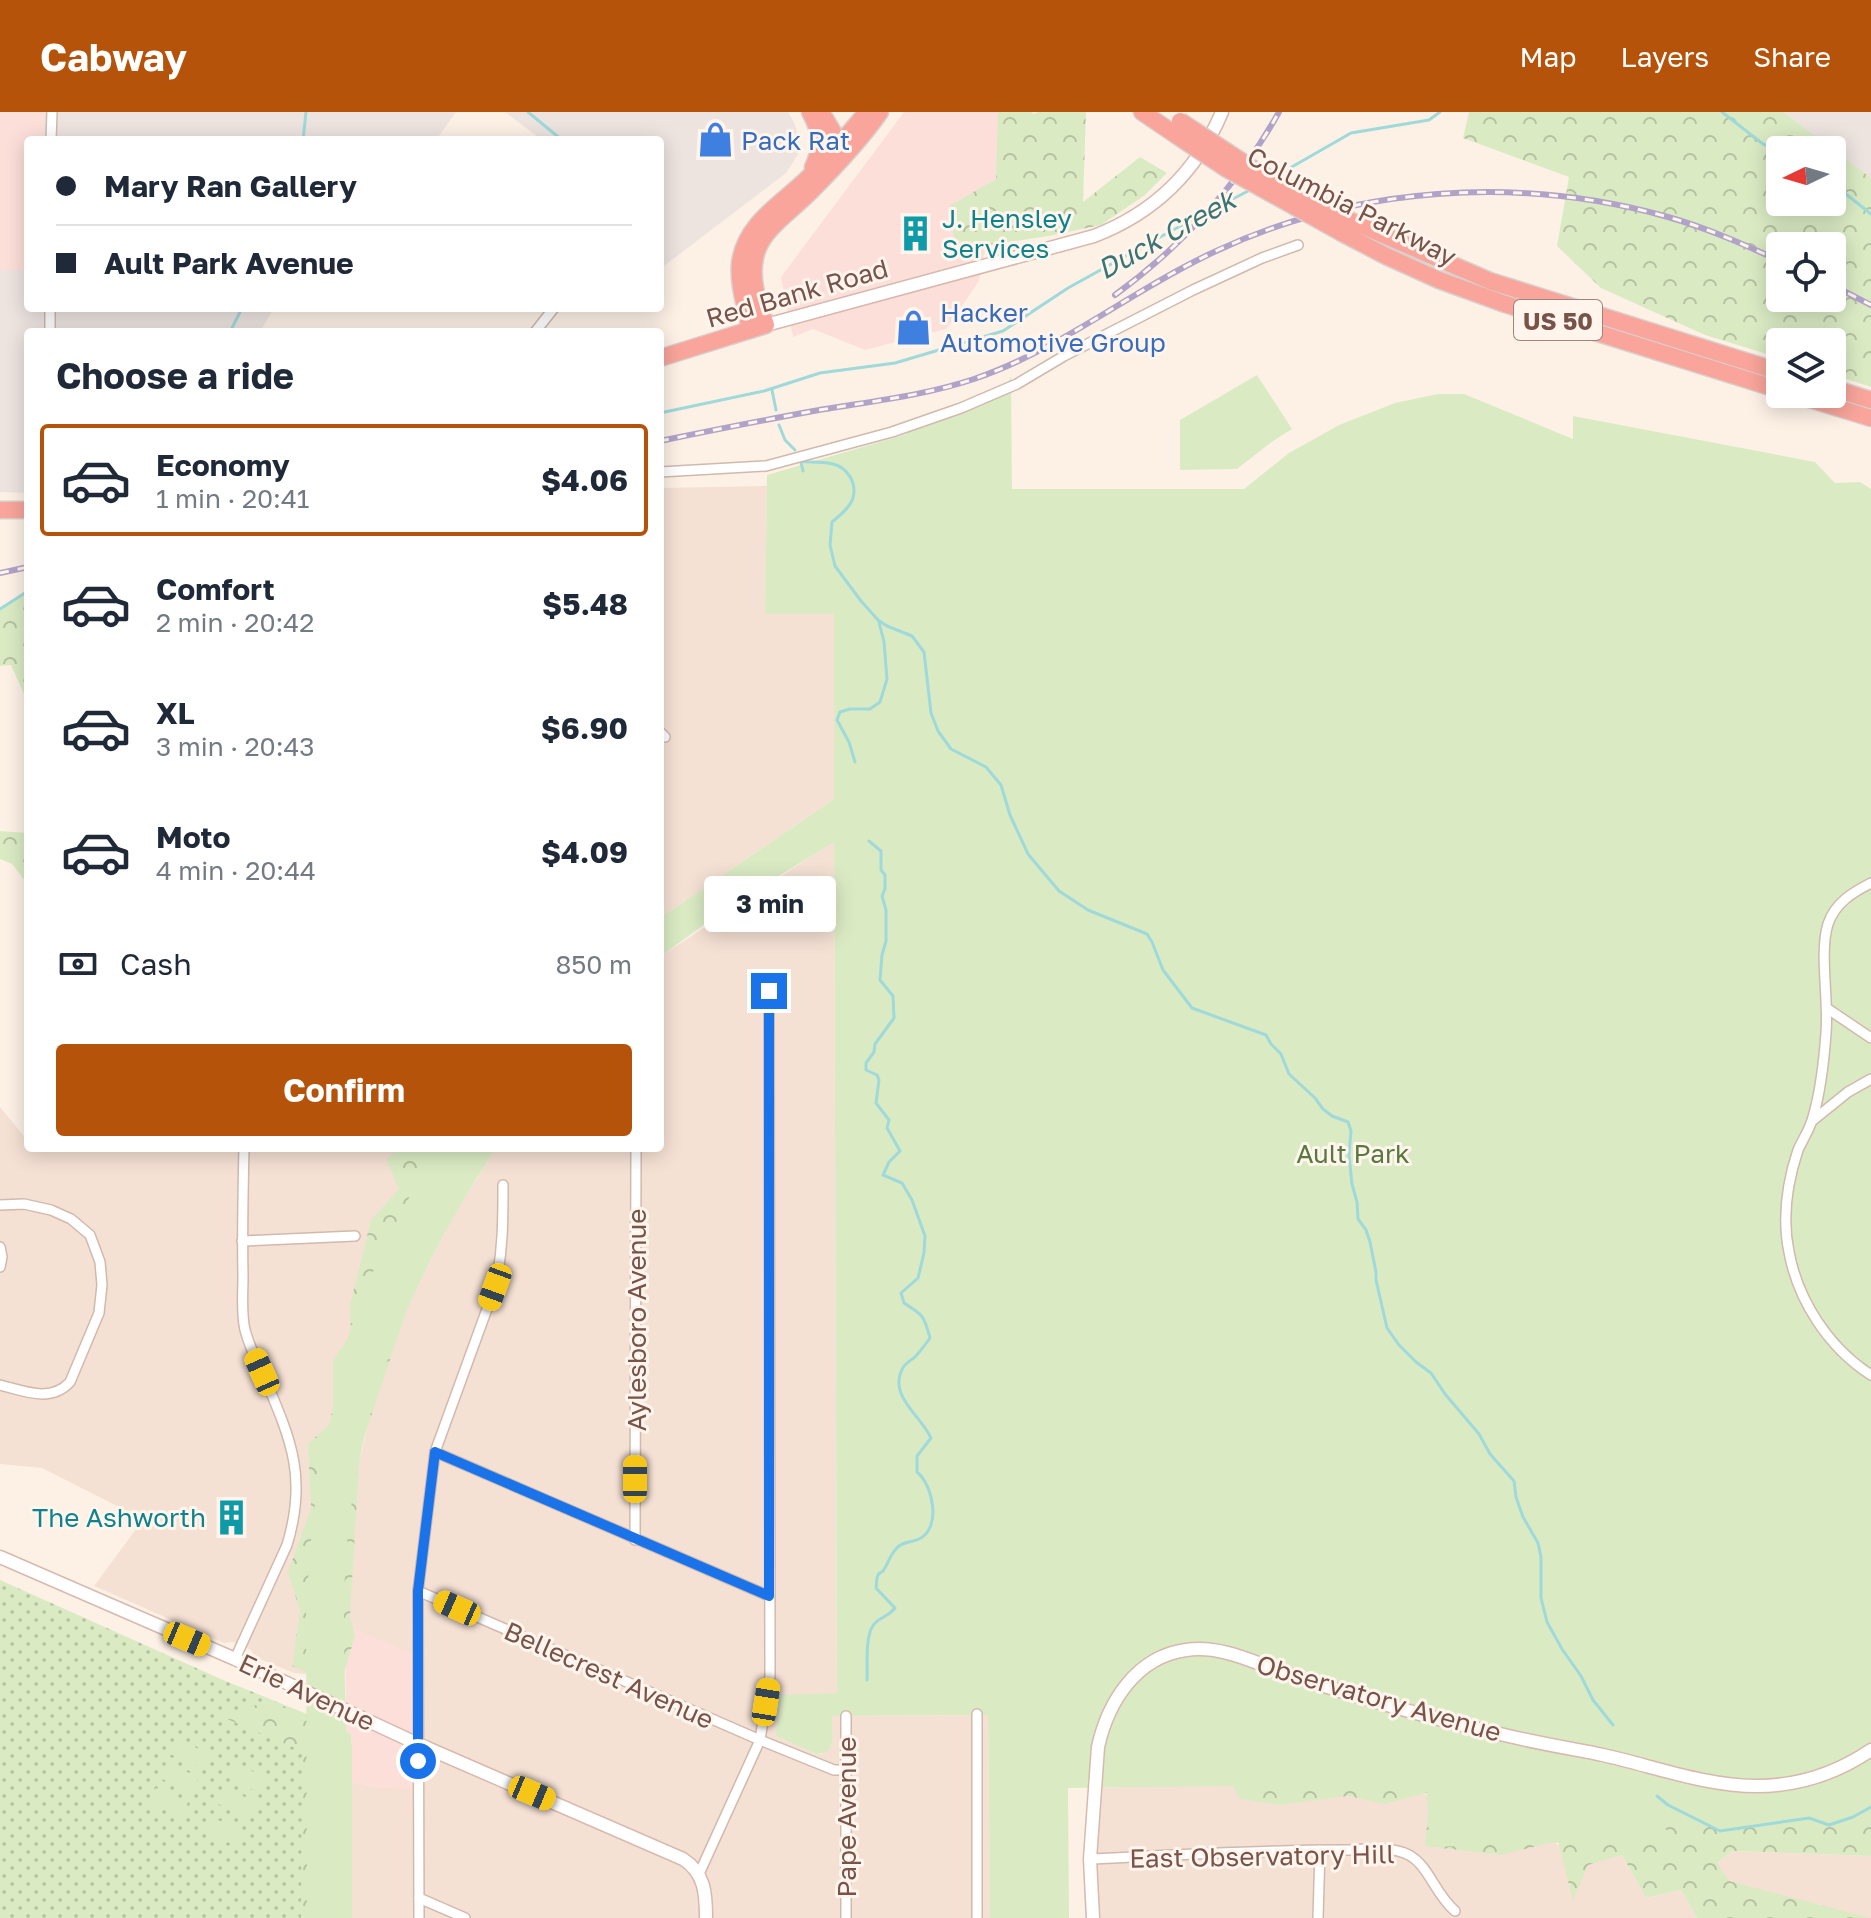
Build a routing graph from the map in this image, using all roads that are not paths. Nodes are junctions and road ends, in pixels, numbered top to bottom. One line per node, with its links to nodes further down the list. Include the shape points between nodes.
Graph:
1 (52, 112): 9 (street)
2 (810, 112): 11 (highway, via 820,151)
3 (821, 112): 10 (highway)
4 (867, 112): 10 (highway)
5 (880, 112): 10 (highway)
6 (1142, 112): 8 (highway, Columbia Parkway / US 50)
7 (1222, 112): 16 (street, Red Bank Road, via 1182,178 1148,209 1111,229)
8 (1175, 123): 12 (highway, Columbia Parkway / US 50, bridge, via 1227,169)
9 (51, 136)
10 (844, 149): 11 (highway); 16 (highway, via 811,192 761,242 753,272)
11 (805, 181): 16 (highway, via 757,225 743,248 740,277)
12 (1345, 226): 18 (highway, Columbia Parkway / US 50, via 1490,281); 19 (highway, Columbia Parkway / US 50, via 1386,256 1439,280)
13 (1298, 245): 24 (street, via 1193,290 1017,384 892,432 766,466)
14 (551, 312): 15 (street)
15 (538, 328)
16 (758, 328): 17 (highway, Red Bank Road)
17 (664, 357)
18 (1766, 368)
19 (1766, 386)
20 (1846, 392): 21 (highway)
21 (1871, 400)
22 (1838, 408): 23 (highway)
23 (1871, 418)
24 (664, 472)
25 (0, 510): 26 (highway)
26 (24, 510)
27 (1871, 883): 29 (street, via 1845,899 1828,924)
28 (769, 991): 47 (street)
29 (1828, 1009): 30 (street); 32 (street)
30 (1871, 1038)
31 (1871, 1079): 32 (street)
32 (1812, 1121): 41 (street, via 1788,1191 1786,1228 1794,1273 1826,1334)
33 (244, 1152): 38 (street)
34 (636, 1152): 44 (street, Aylesboro Avenue)
35 (503, 1185): 43 (street, via 501,1264)
36 (0, 1205): 42 (street, via 24,1204 71,1219 90,1235 102,1285 99,1313 63,1389 38,1395)
37 (355, 1236): 38 (street)
38 (242, 1241): 48 (street, via 245,1329 288,1434 297,1490 287,1545)
39 (0, 1247): 40 (street)
40 (0, 1267)
41 (1871, 1375)
42 (0, 1385)
43 (435, 1452): 44 (street); 46 (street)
44 (635, 1540): 47 (street)
45 (0, 1557): 48 (street, Erie Avenue)
46 (418, 1591): 51 (street, Bellecrest Avenue); 52 (street)
47 (769, 1596): 51 (street, via 770,1676)
48 (235, 1659): 52 (street, Erie Avenue)
49 (977, 1714): 64 (street)
50 (846, 1716): 54 (street, Pape Avenue)
51 (760, 1740): 54 (street, Bellecrest Avenue); 57 (street)
52 (418, 1744): 57 (street, Erie Avenue, via 674,1855); 58 (street)
53 (1871, 1750): 56 (street, Observatory Avenue, via 1795,1783 1723,1785 1437,1719 1226,1652 1188,1650 1160,1657 1137,1673 1105,1720 1098,1747)
54 (846, 1770): 63 (street, Pape Avenue)
55 (1320, 1850): 56 (street, East Observatory Hill); 59 (street, East Observatory Hill, via 1402,1852 1421,1864); 66 (street)
56 (1090, 1859): 65 (street, Observatory Avenue)
57 (699, 1874): 62 (street)
58 (419, 1898): 60 (street); 61 (street)
59 (1455, 1911)
60 (419, 1918)
61 (465, 1918)
62 (706, 1918)
63 (846, 1918)
64 (977, 1918)
65 (1093, 1918)
66 (1318, 1918)

